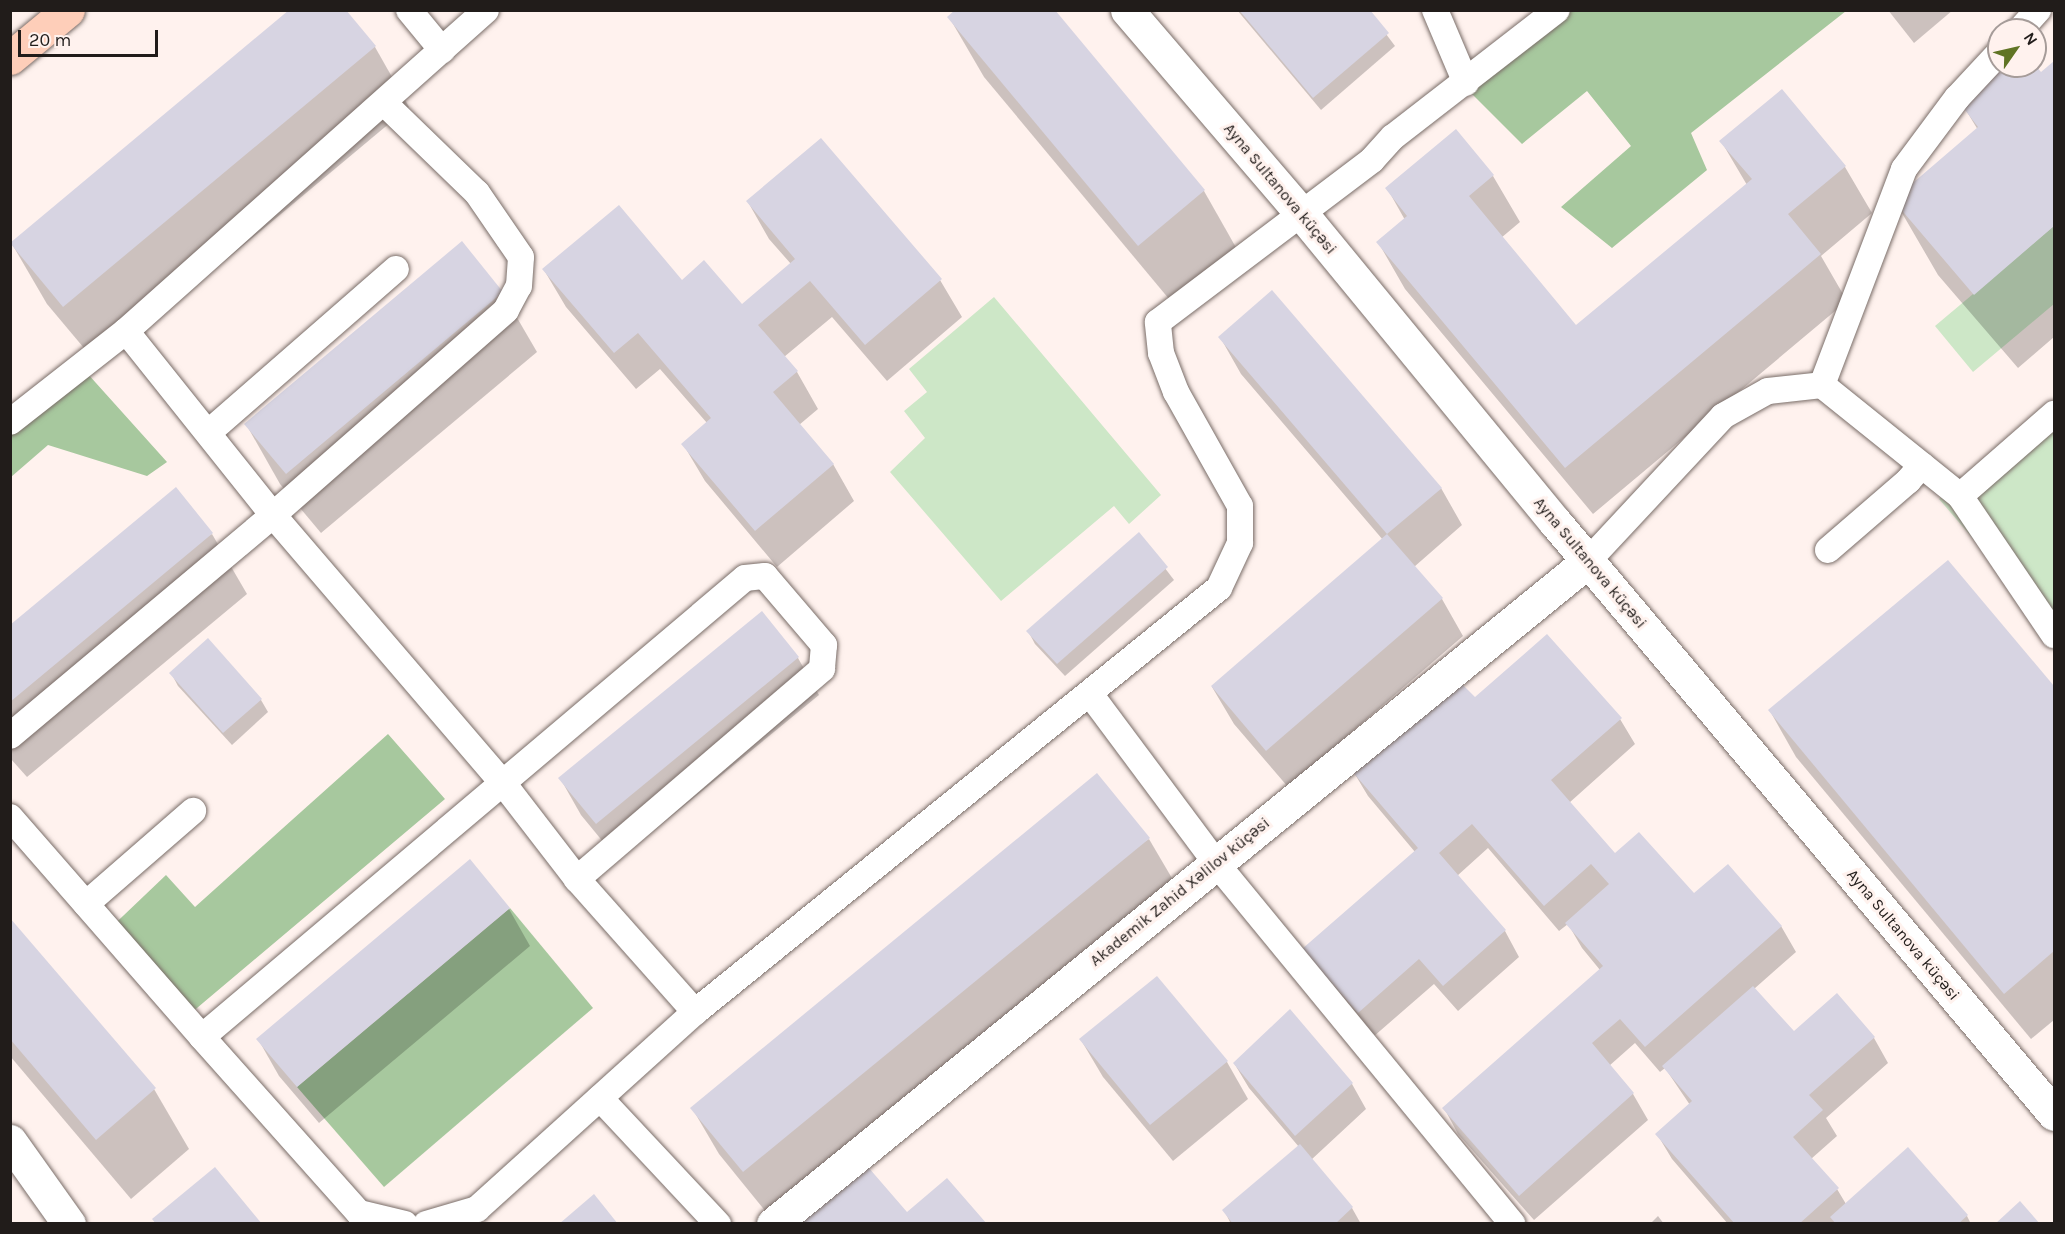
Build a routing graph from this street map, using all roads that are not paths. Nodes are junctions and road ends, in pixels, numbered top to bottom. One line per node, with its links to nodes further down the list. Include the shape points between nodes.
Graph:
1 (68, 10): 8 (main road)
2 (409, 10): 7 (lane)
3 (486, 10): 7 (lane)
4 (1127, 10): 12 (main road, Ayna Sultanova küçəsi)
5 (1435, 10): 10 (lane)
6 (1557, 10): 10 (lane)
7 (442, 50): 11 (lane)
8 (10, 58)
9 (1987, 66): 15 (lane, via 1957,98 1904,170)
10 (1466, 83): 12 (lane)
11 (384, 103): 14 (lane); 21 (lane, via 477,193 521,257 519,286 506,310)
12 (1301, 213): 23 (main road, Ayna Sultanova küçəsi); 25 (lane, via 1158,322 1161,353 1176,392 1240,506 1240,543 1219,588)
13 (396, 269): 18 (lane)
14 (126, 331): 17 (lane); 18 (lane)
15 (1822, 385): 19 (lane); 23 (lane, via 1768,390 1723,416)
16 (2055, 414): 20 (lane)
17 (10, 422)
18 (209, 432): 21 (lane)
19 (1922, 465): 20 (lane); 22 (lane)
20 (1960, 496): 24 (lane)
21 (273, 514): 26 (lane); 27 (lane)
22 (1828, 550)
23 (1588, 561): 30 (main road, Akademik Zahid Xəlilov küçəsi); 36 (main road, Ayna Sultanova küçəsi)
24 (2055, 635)
25 (1090, 694): 30 (lane); 33 (lane)
26 (10, 736)
27 (503, 783): 31 (lane); 31 (lane, via 745,578 765,576 824,645 822,669); 34 (lane)
28 (193, 811): 32 (lane)
29 (10, 817): 32 (lane)
30 (1216, 863): 42 (main road, Akademik Zahid Xəlilov küçəsi); 43 (lane)
31 (577, 879): 33 (lane)
32 (86, 904): 34 (lane)
33 (695, 1012): 35 (lane)
34 (202, 1037): 39 (lane, via 359,1213)
35 (600, 1098): 40 (lane, via 477,1209); 41 (lane)
36 (2055, 1114)
37 (10, 1141): 38 (main road)
38 (69, 1224)
39 (405, 1224)
40 (426, 1224)
41 (718, 1224)
42 (773, 1224)
43 (1513, 1224)

